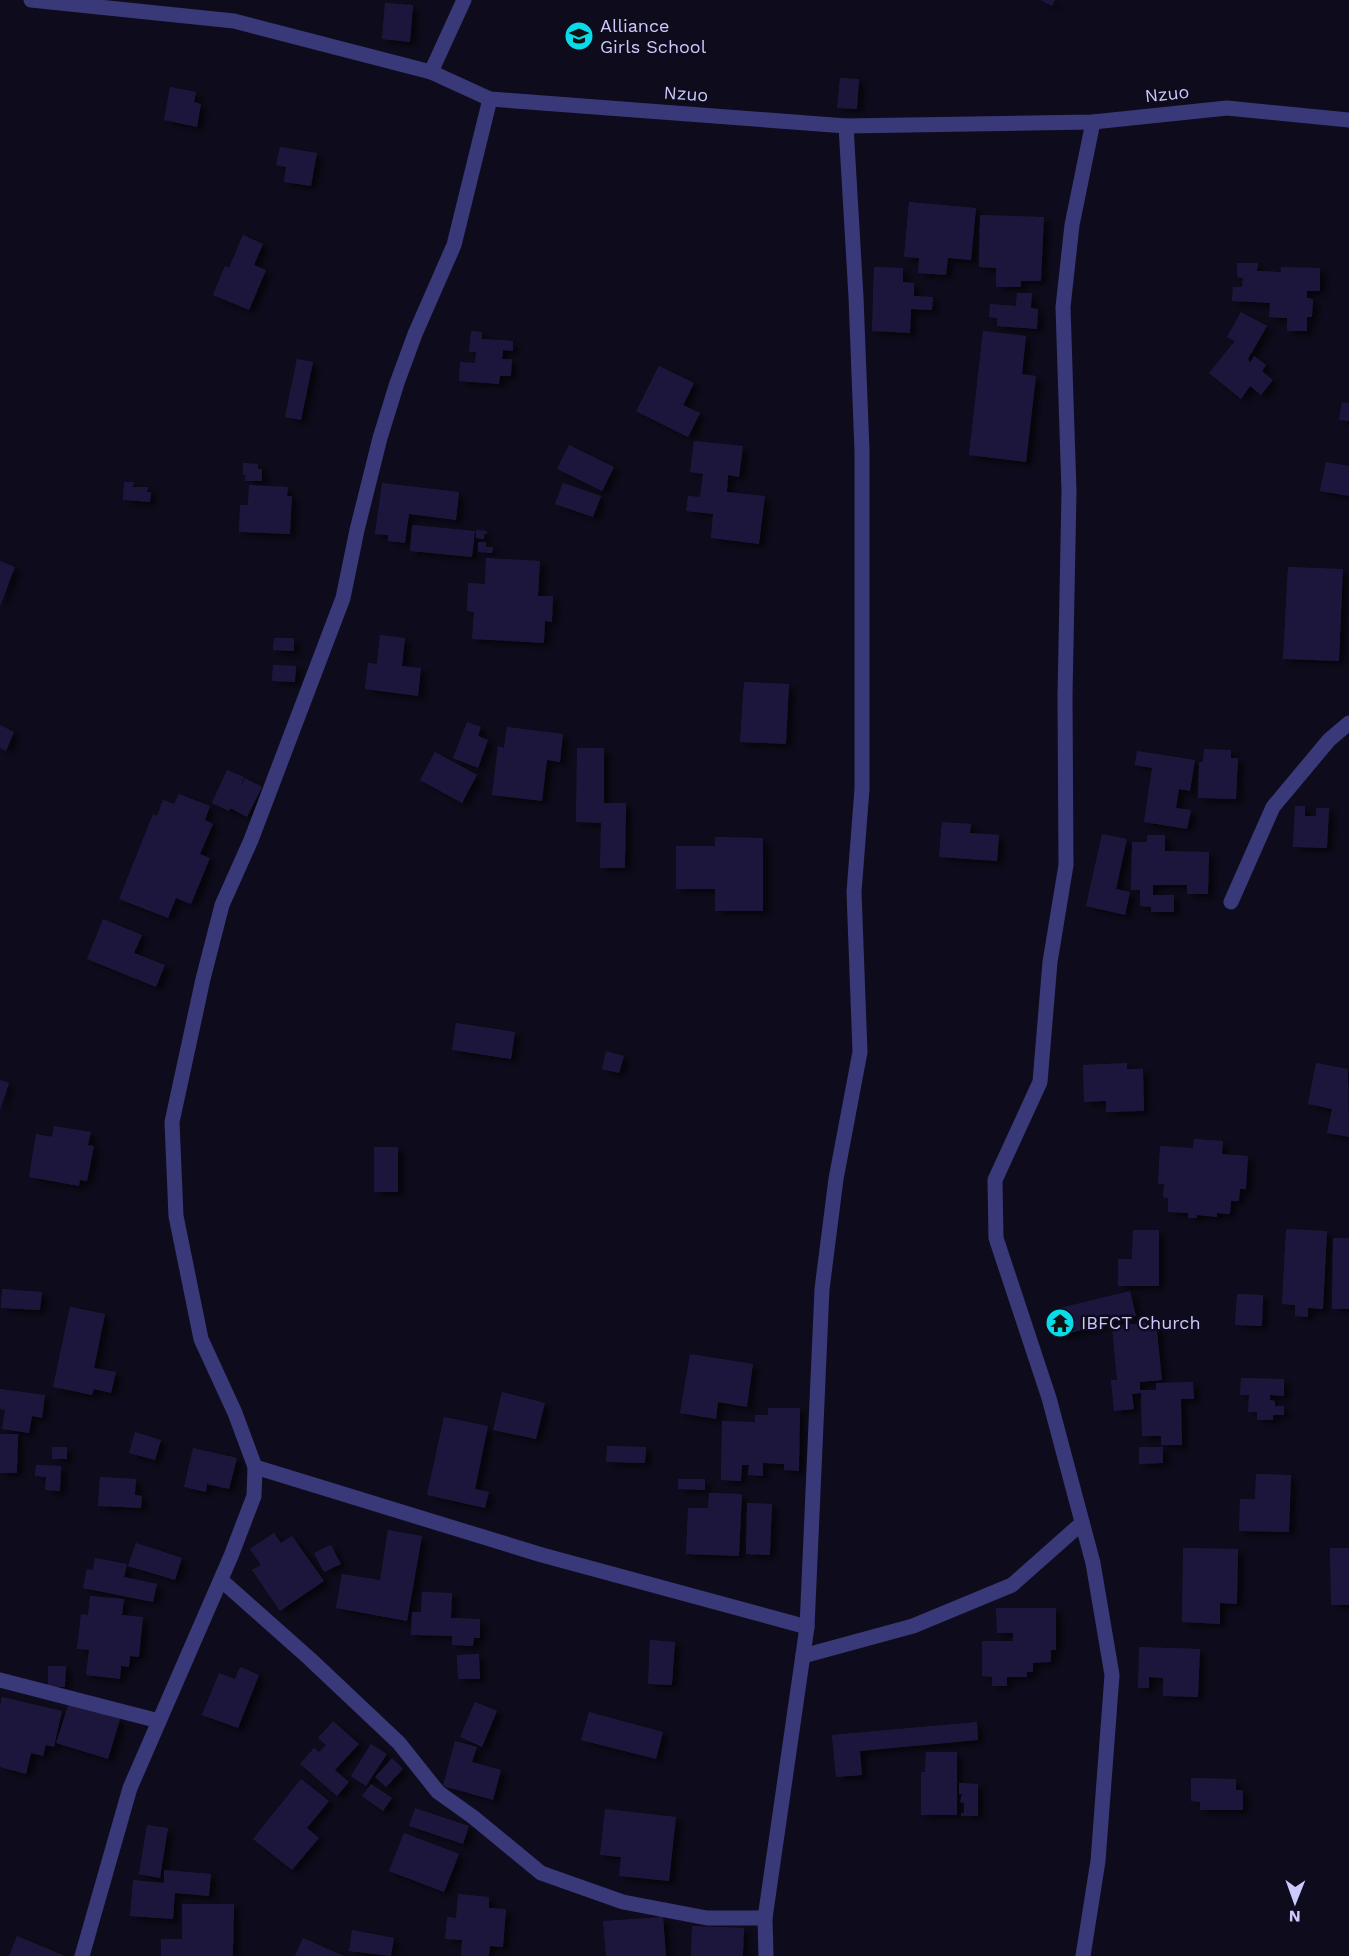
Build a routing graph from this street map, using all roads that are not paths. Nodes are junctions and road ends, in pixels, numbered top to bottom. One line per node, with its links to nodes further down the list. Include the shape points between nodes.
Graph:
1 (32, 0): 3 (street, Nzuo, via 234,21)
2 (464, 0): 3 (street)
3 (431, 72): 4 (street, Nzuo)
4 (490, 99): 7 (street, Nzuo); 10 (street, via 454,245 415,334 380,438 343,598 251,840 222,905 172,1122 176,1216 201,1339)
5 (1349, 120): 6 (street, Nzuo, via 1227,108)
6 (1093, 122): 7 (street, Nzuo); 11 (street, via 1072,225 1063,307 1069,492 1066,865 1050,962 1040,1082 995,1180 996,1238 1049,1398)
7 (846, 126): 13 (street, via 862,451 862,789 854,892 860,1052 836,1179 822,1289)
8 (1349, 723): 9 (street, via 1329,740 1273,807)
9 (1231, 902)
10 (255, 1467): 12 (street, via 254,1496); 13 (street, via 542,1555)
11 (1082, 1523): 14 (street, via 1012,1585 913,1626); 20 (street, via 1093,1563 1112,1675 1098,1861)
12 (221, 1580): 16 (street); 17 (street, via 399,1743 438,1792 541,1873 623,1902 707,1918)
13 (807, 1628): 14 (street)
14 (802, 1656): 17 (street)
15 (0, 1680): 16 (street)
16 (159, 1721): 18 (street, via 130,1788)
17 (765, 1918): 19 (street)
18 (82, 1956)
19 (766, 1956)
20 (1083, 1956)

